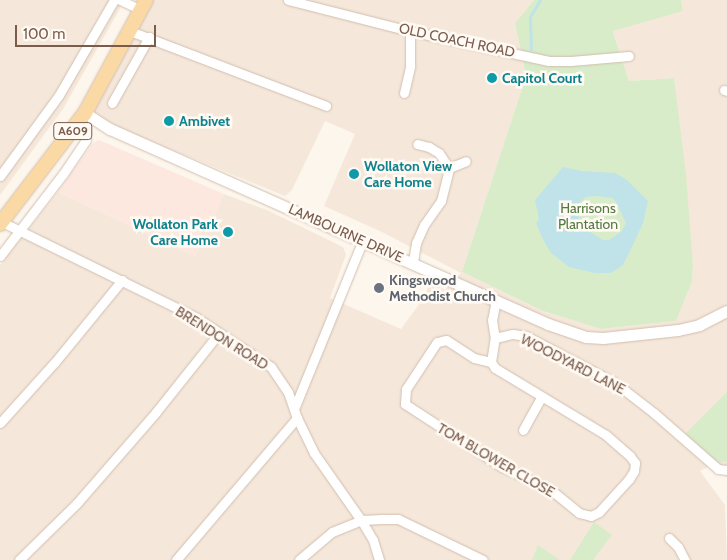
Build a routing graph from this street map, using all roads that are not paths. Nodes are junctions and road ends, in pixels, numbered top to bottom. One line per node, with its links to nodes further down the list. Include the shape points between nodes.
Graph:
1 (114, 0): 19 (street, via 59,95)
2 (120, 0): 4 (street)
3 (288, 0): 6 (street, OLD COACH ROAD)
4 (144, 5): 5 (main road, A609)
5 (130, 30): 7 (street); 14 (main road, A609)
6 (410, 31): 8 (street, OLD COACH ROAD, via 549,61); 9 (street)
7 (149, 38): 12 (street); 13 (street)
8 (629, 56)
9 (407, 81): 10 (street); 11 (street)
10 (396, 83)
11 (404, 93)
12 (112, 103)
13 (326, 106)
14 (85, 113): 20 (main road, A609); 22 (street, LAMBOURNE DRIVE, via 118,133)
15 (86, 140): 21 (street)
16 (417, 144): 18 (street, via 439,153)
17 (466, 161): 18 (street)
18 (450, 168): 24 (street, via 441,201 422,231 413,253)
19 (0, 176)
20 (1, 223): 21 (street, BRENDON ROAD)
21 (20, 232): 23 (street); 25 (street, BRENDON ROAD)
22 (363, 240): 24 (street, LAMBOURNE DRIVE); 32 (street)
23 (0, 256)
24 (413, 262): 26 (street, LAMBOURNE DRIVE)
25 (122, 280): 28 (street, BRENDON ROAD, via 197,318); 33 (street)
26 (496, 300): 27 (street, LAMBOURNE DRIVE, via 565,331 603,338 678,330 698,325); 29 (street, via 492,320)
27 (727, 311)
28 (219, 333): 32 (street, BRENDON ROAD, via 271,367 288,392); 39 (street, via 77,503)
29 (495, 338): 30 (street); 35 (street, WOODYARD LANE, via 513,334 526,336 614,382)
30 (491, 362): 31 (street, TOM BLOWER CLOSE, via 495,368); 31 (street, TOM BLOWER CLOSE, via 474,358 446,340 437,342 406,389 405,404 502,467 540,484 579,512 591,516 605,506 629,479 634,472 634,463 606,435)
31 (540, 397): 34 (street)
32 (296, 413): 36 (street, BRENDON ROAD, via 314,453); 40 (street)
33 (0, 423)
34 (523, 430)
35 (724, 471)
36 (361, 520): 38 (street, via 398,519); 41 (street, via 332,532); 42 (street, BRENDON ROAD, via 373,540)
37 (669, 538): 43 (street)
38 (487, 558)
39 (20, 560)
40 (176, 560)
41 (299, 560)
42 (379, 560)
43 (685, 560)

